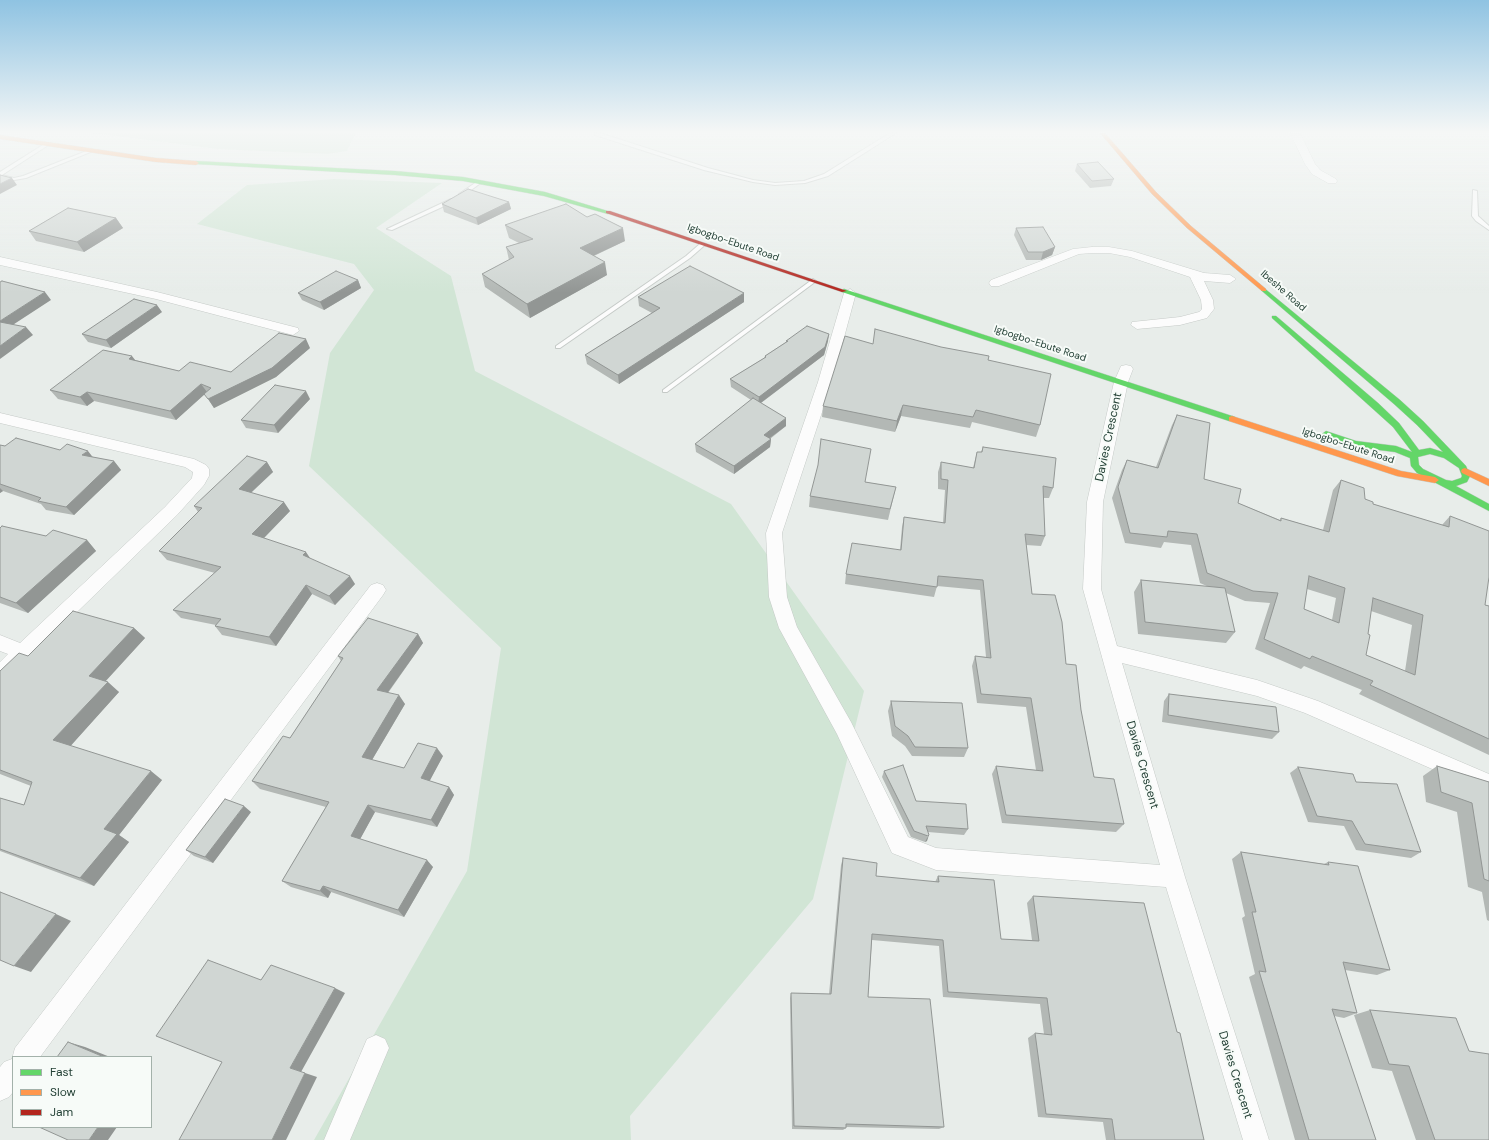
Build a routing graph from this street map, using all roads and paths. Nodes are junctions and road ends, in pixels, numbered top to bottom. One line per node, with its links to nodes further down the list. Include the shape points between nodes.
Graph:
1 (474, 186): 7 (lane, via 449,203)
2 (503, 186): 9 (main road, Igbogbo-Ebute Road, via 580,203)
3 (551, 186): 5 (main road)
4 (1148, 186): 26 (main road, Ibeshe Road, via 1189,227 1397,402)
5 (567, 190)
6 (1475, 191): 8 (lane, via 1475,216)
7 (390, 228)
8 (1489, 228)
9 (702, 244): 14 (main road, Igbogbo-Ebute Road); 20 (lane, via 688,257)
10 (0, 261): 19 (street)
11 (1218, 269): 13 (main road)
12 (1195, 275): 13 (street); 15 (street, via 1132,254 1092,250 1077,251); 18 (street, via 1207,300 1208,308 1203,315 1180,321)
13 (1233, 281)
14 (812, 282): 16 (main road, Igbogbo-Ebute Road); 22 (lane)
15 (995, 283)
16 (850, 293): 21 (main road, Igbogbo-Ebute Road); 37 (street, via 825,382 774,533 775,564 778,597 788,628 844,728 900,845 936,858)
17 (1265, 309): 25 (main road, via 1396,425)
18 (1137, 325)
19 (293, 330)
20 (558, 347)
21 (1125, 372): 28 (main road, Igbogbo-Ebute Road, via 1400,474); 34 (street, Davies Crescent, via 1095,502 1092,589)
22 (665, 391)
23 (0, 418): 33 (street, via 189,463 201,469 199,481 171,511)
24 (1318, 431): 25 (main road, Igbogbo-Ebute Road, via 1355,444 1396,449)
25 (1415, 455): 26 (main road, via 1430,451); 28 (main road, via 1415,466)
26 (1455, 460): 27 (main road, Ibeshe Road)
27 (1465, 471): 28 (main road, via 1464,480 1459,483); 29 (main road)
28 (1439, 482): 30 (main road)
29 (1489, 483)
30 (1489, 508)
31 (377, 590): 39 (street)
32 (0, 643): 33 (street)
33 (24, 652): 35 (street)
34 (1109, 652): 36 (street, via 1257,688 1311,707); 37 (street, Davies Crescent)
35 (0, 674)
36 (1489, 784)
37 (1174, 877): 43 (street, Davies Crescent)
38 (376, 1048): 42 (street)
39 (25, 1056)
40 (12, 1072): 41 (street)
41 (0, 1088)
42 (337, 1140)
43 (1256, 1140)

